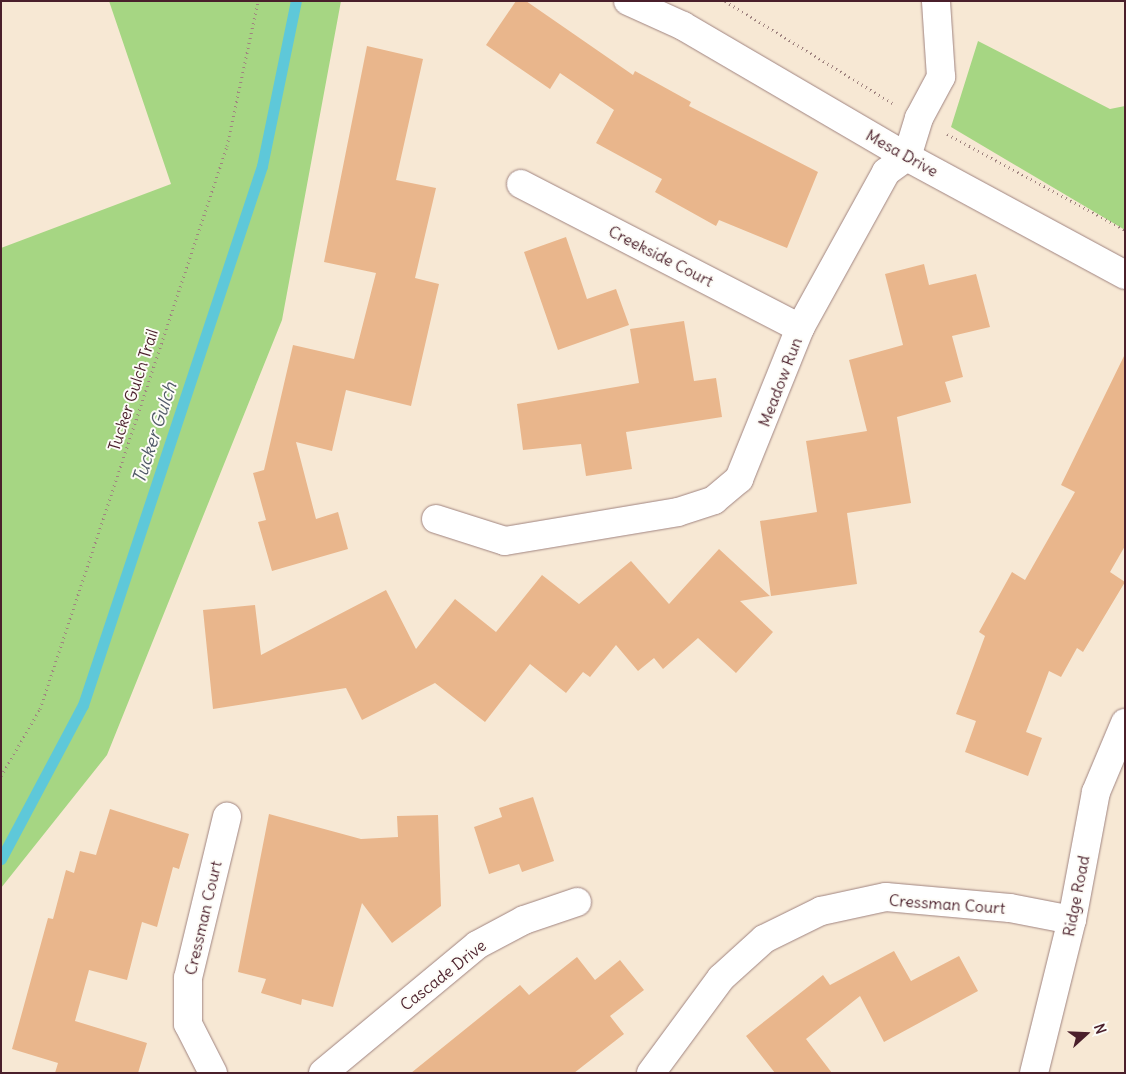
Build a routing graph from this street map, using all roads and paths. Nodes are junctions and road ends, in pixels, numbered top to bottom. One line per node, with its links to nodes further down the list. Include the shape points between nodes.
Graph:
1 (258, 1): 12 (path, Tucker Gulch Trail, via 215,184 40,709)
2 (628, 1): 5 (street, Mesa Drive)
3 (664, 1): 5 (street, Mesa Drive)
4 (936, 1): 6 (street, via 940,77 919,118)
5 (683, 26): 6 (street, Mesa Drive)
6 (907, 157): 8 (street, Mesa Drive); 9 (street, Meadow Run, via 886,172)
7 (521, 184): 9 (street, Creekside Court)
8 (1125, 275)
9 (800, 328): 10 (street, Meadow Run, via 757,442 739,478 714,500 678,512 505,541)
10 (436, 519)
11 (1125, 723): 15 (street, Ridge Road, via 1096,792)
12 (1, 776)
13 (227, 817): 16 (street, Cressman Court, via 188,978 188,1024)
14 (577, 902): 17 (street, Cascade Drive, via 524,920 478,945)
15 (1072, 920): 18 (street, Cressman Court, via 1010,908 886,897 821,911 764,939 721,978); 19 (street, Ridge Road)
16 (213, 1073)
17 (324, 1073)
18 (651, 1073)
19 (1034, 1073)

